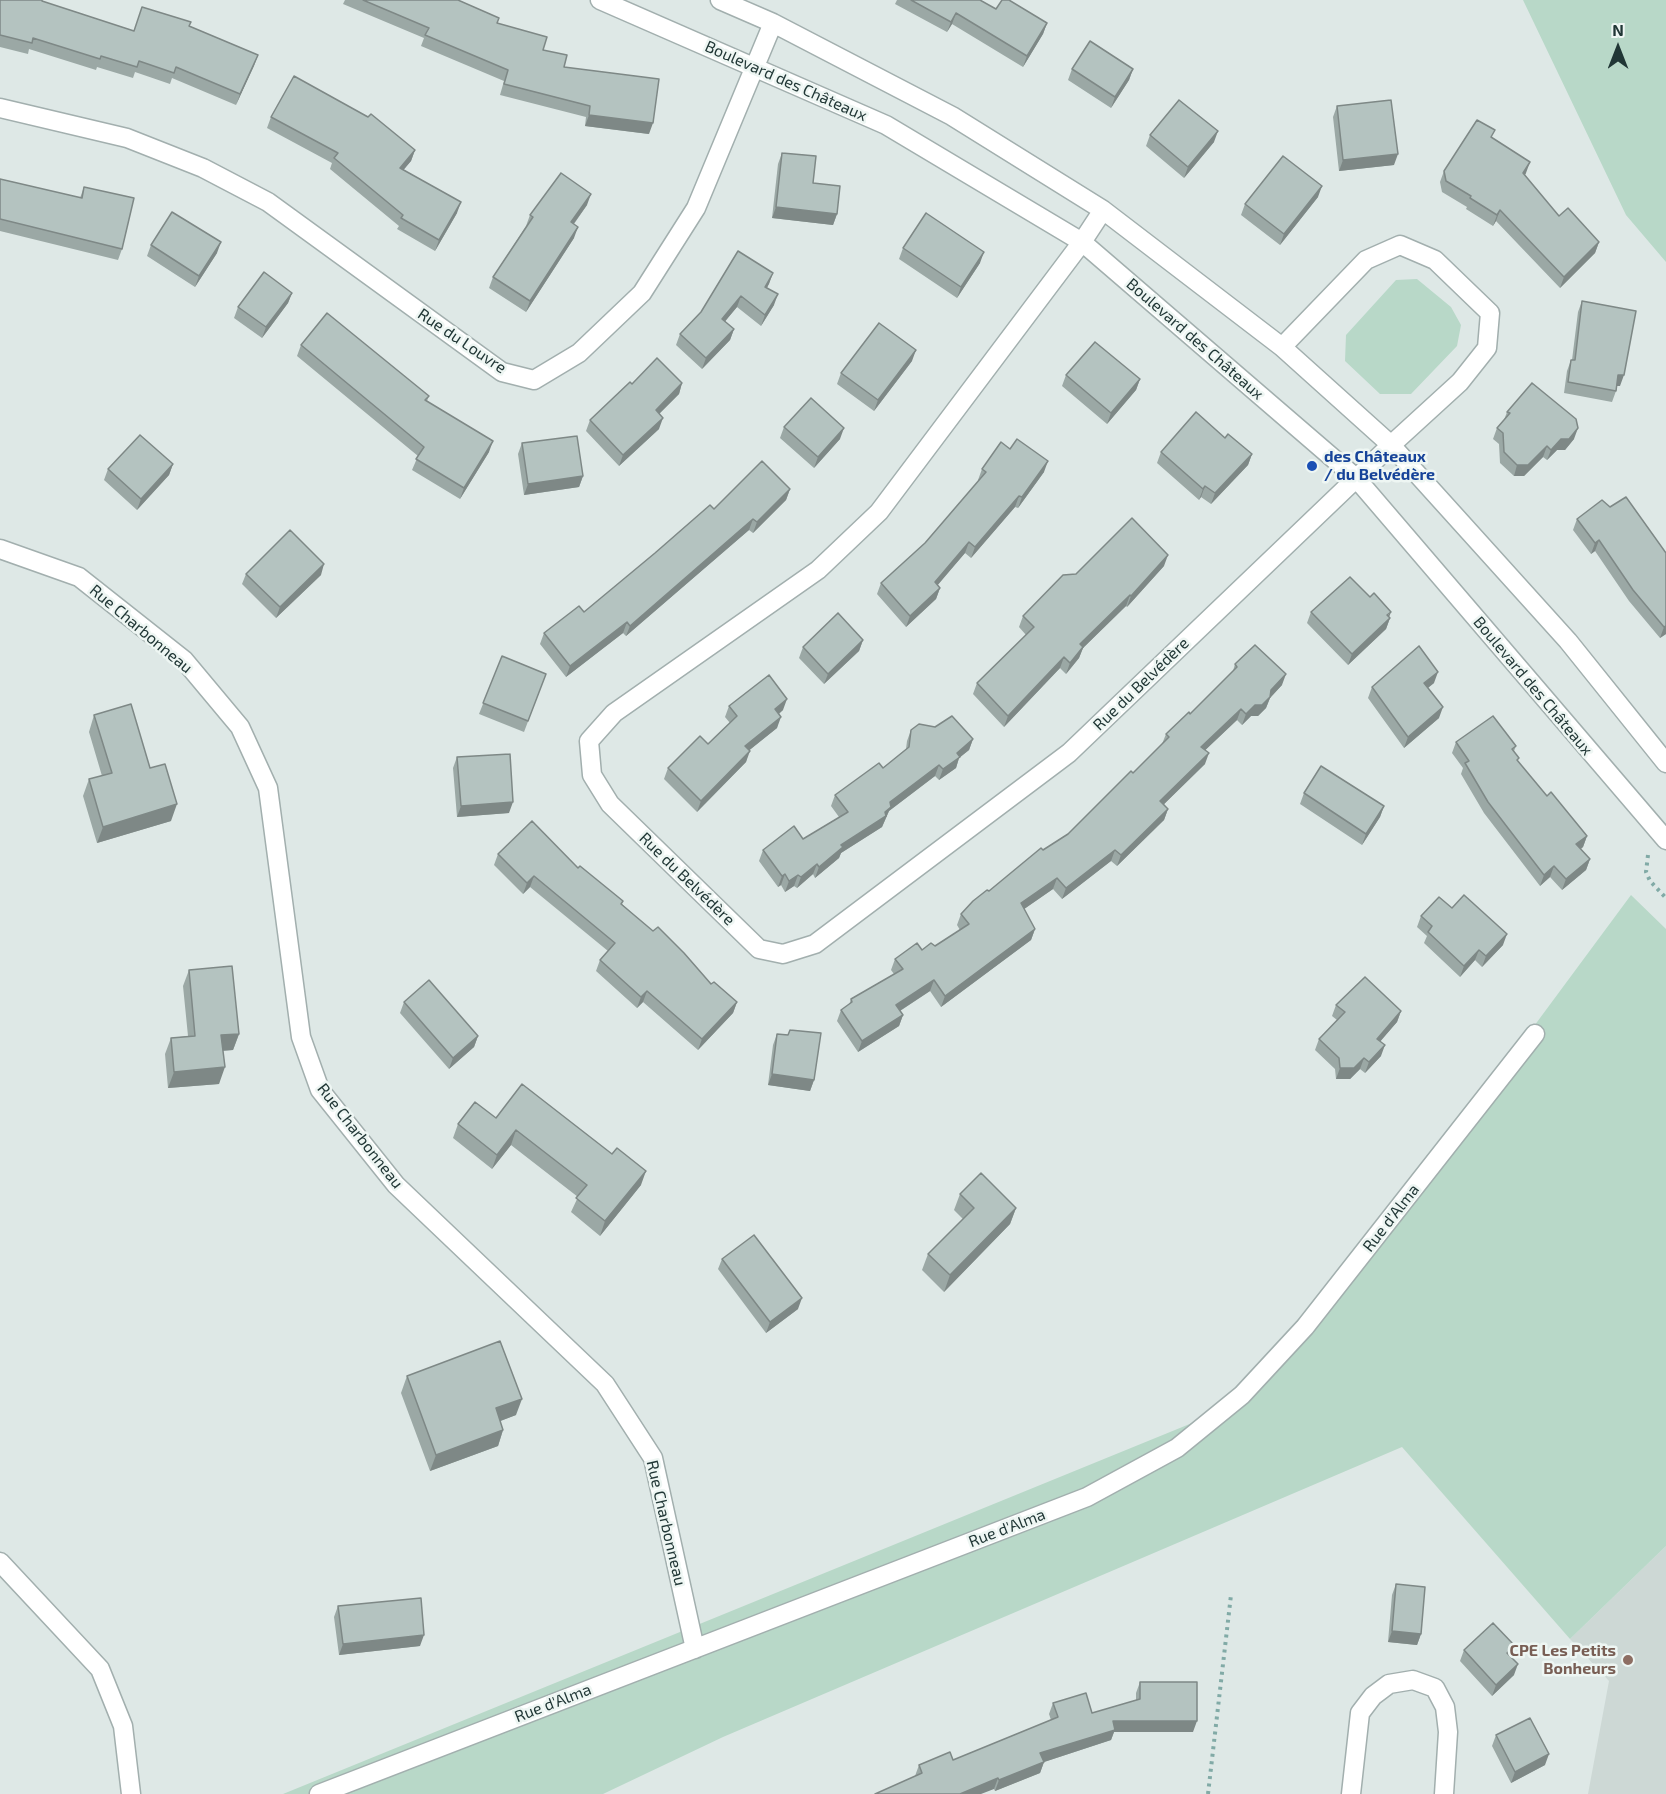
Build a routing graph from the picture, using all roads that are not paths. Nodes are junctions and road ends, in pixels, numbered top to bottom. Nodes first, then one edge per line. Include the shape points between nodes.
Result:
1 (600, 0) edge
2 (720, 0) edge
3 (773, 23) junction
4 (756, 66) junction
5 (0, 108) edge
6 (1103, 210) junction
7 (1082, 242) junction
8 (1282, 347) junction
9 (1391, 445) junction
10 (1356, 478) junction
11 (0, 549) edge
12 (1666, 763) edge
13 (1666, 840) edge
14 (1535, 1034) dead end
15 (0, 1562) edge
16 (695, 1649) junction
17 (131, 1794) edge
18 (319, 1794) edge
19 (1351, 1794) edge
20 (1444, 1794) edge

1 - 4 street, Boulevard des Châteaux
2 - 3 street
3 - 4 street, Rue du Louvre
3 - 6 street via 952,116
4 - 5 street, Rue du Louvre via 696,208 642,293 579,353 534,380 502,372 268,202 203,168 127,138
4 - 7 street, Boulevard des Châteaux via 886,125
6 - 7 street, Rue du Belvédère
6 - 8 street
7 - 10 street, Boulevard des Châteaux
7 - 10 street, Rue du Belvédère via 879,512 818,570 614,713 589,741 592,775 610,804 759,949 783,954 815,944 1069,753
8 - 9 street
8 - 9 street via 1366,260 1400,245 1434,260 1490,313 1488,348 1460,382
9 - 10 street, Rue du Belvédère
9 - 12 street via 1568,640
10 - 13 street, Boulevard des Châteaux
11 - 16 street, Rue Charbonneau via 79,577 184,660 240,727 267,788 300,1037 320,1090 396,1185 605,1383 653,1458
14 - 16 street, Rue d'Alma via 1305,1327 1242,1395 1177,1448 1087,1497
15 - 17 street via 100,1669 123,1726
16 - 18 street, Rue d'Alma
19 - 20 street via 1360,1713 1389,1684 1413,1680 1435,1688 1445,1707 1448,1732

